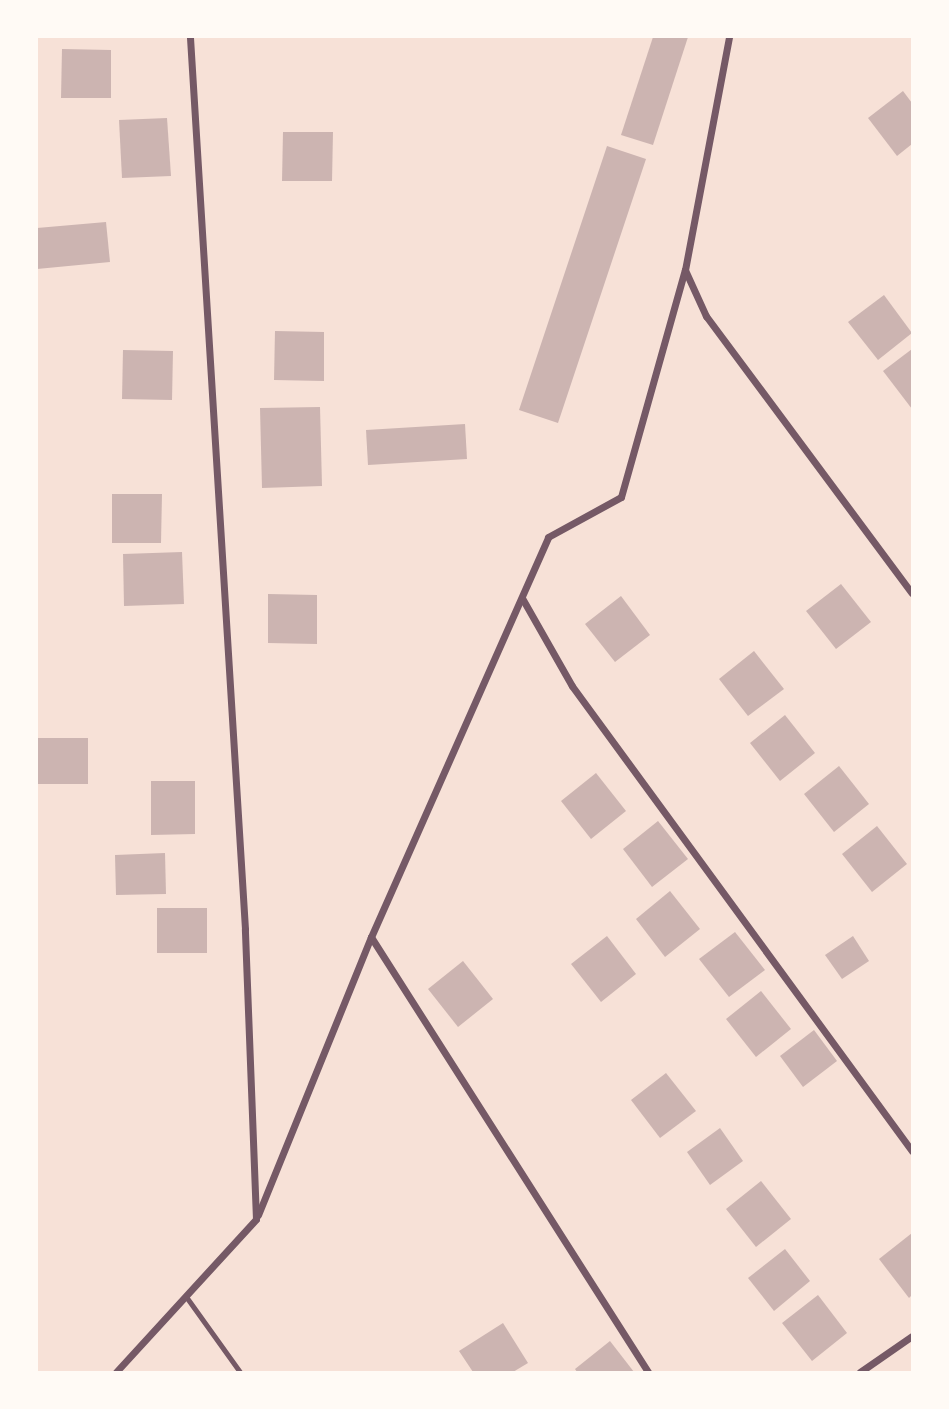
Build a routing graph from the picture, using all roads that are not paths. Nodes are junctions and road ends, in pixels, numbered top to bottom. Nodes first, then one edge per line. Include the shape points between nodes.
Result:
1 (190, 37) edge
2 (729, 37) edge
3 (685, 270) junction
4 (912, 593) edge
5 (522, 598) junction
6 (371, 937) junction
7 (912, 1151) edge
8 (256, 1219) junction
9 (187, 1298) junction
10 (912, 1336) edge
11 (116, 1372) edge
12 (240, 1372) edge
13 (648, 1372) edge
14 (860, 1372) edge

1 - 8 street via 245,929
2 - 3 street
3 - 4 street via 706,316
3 - 5 street via 621,497 548,537
5 - 6 street
5 - 7 street via 572,686
6 - 8 street
6 - 13 street
8 - 9 street
9 - 11 street
9 - 12 lane
10 - 14 street

